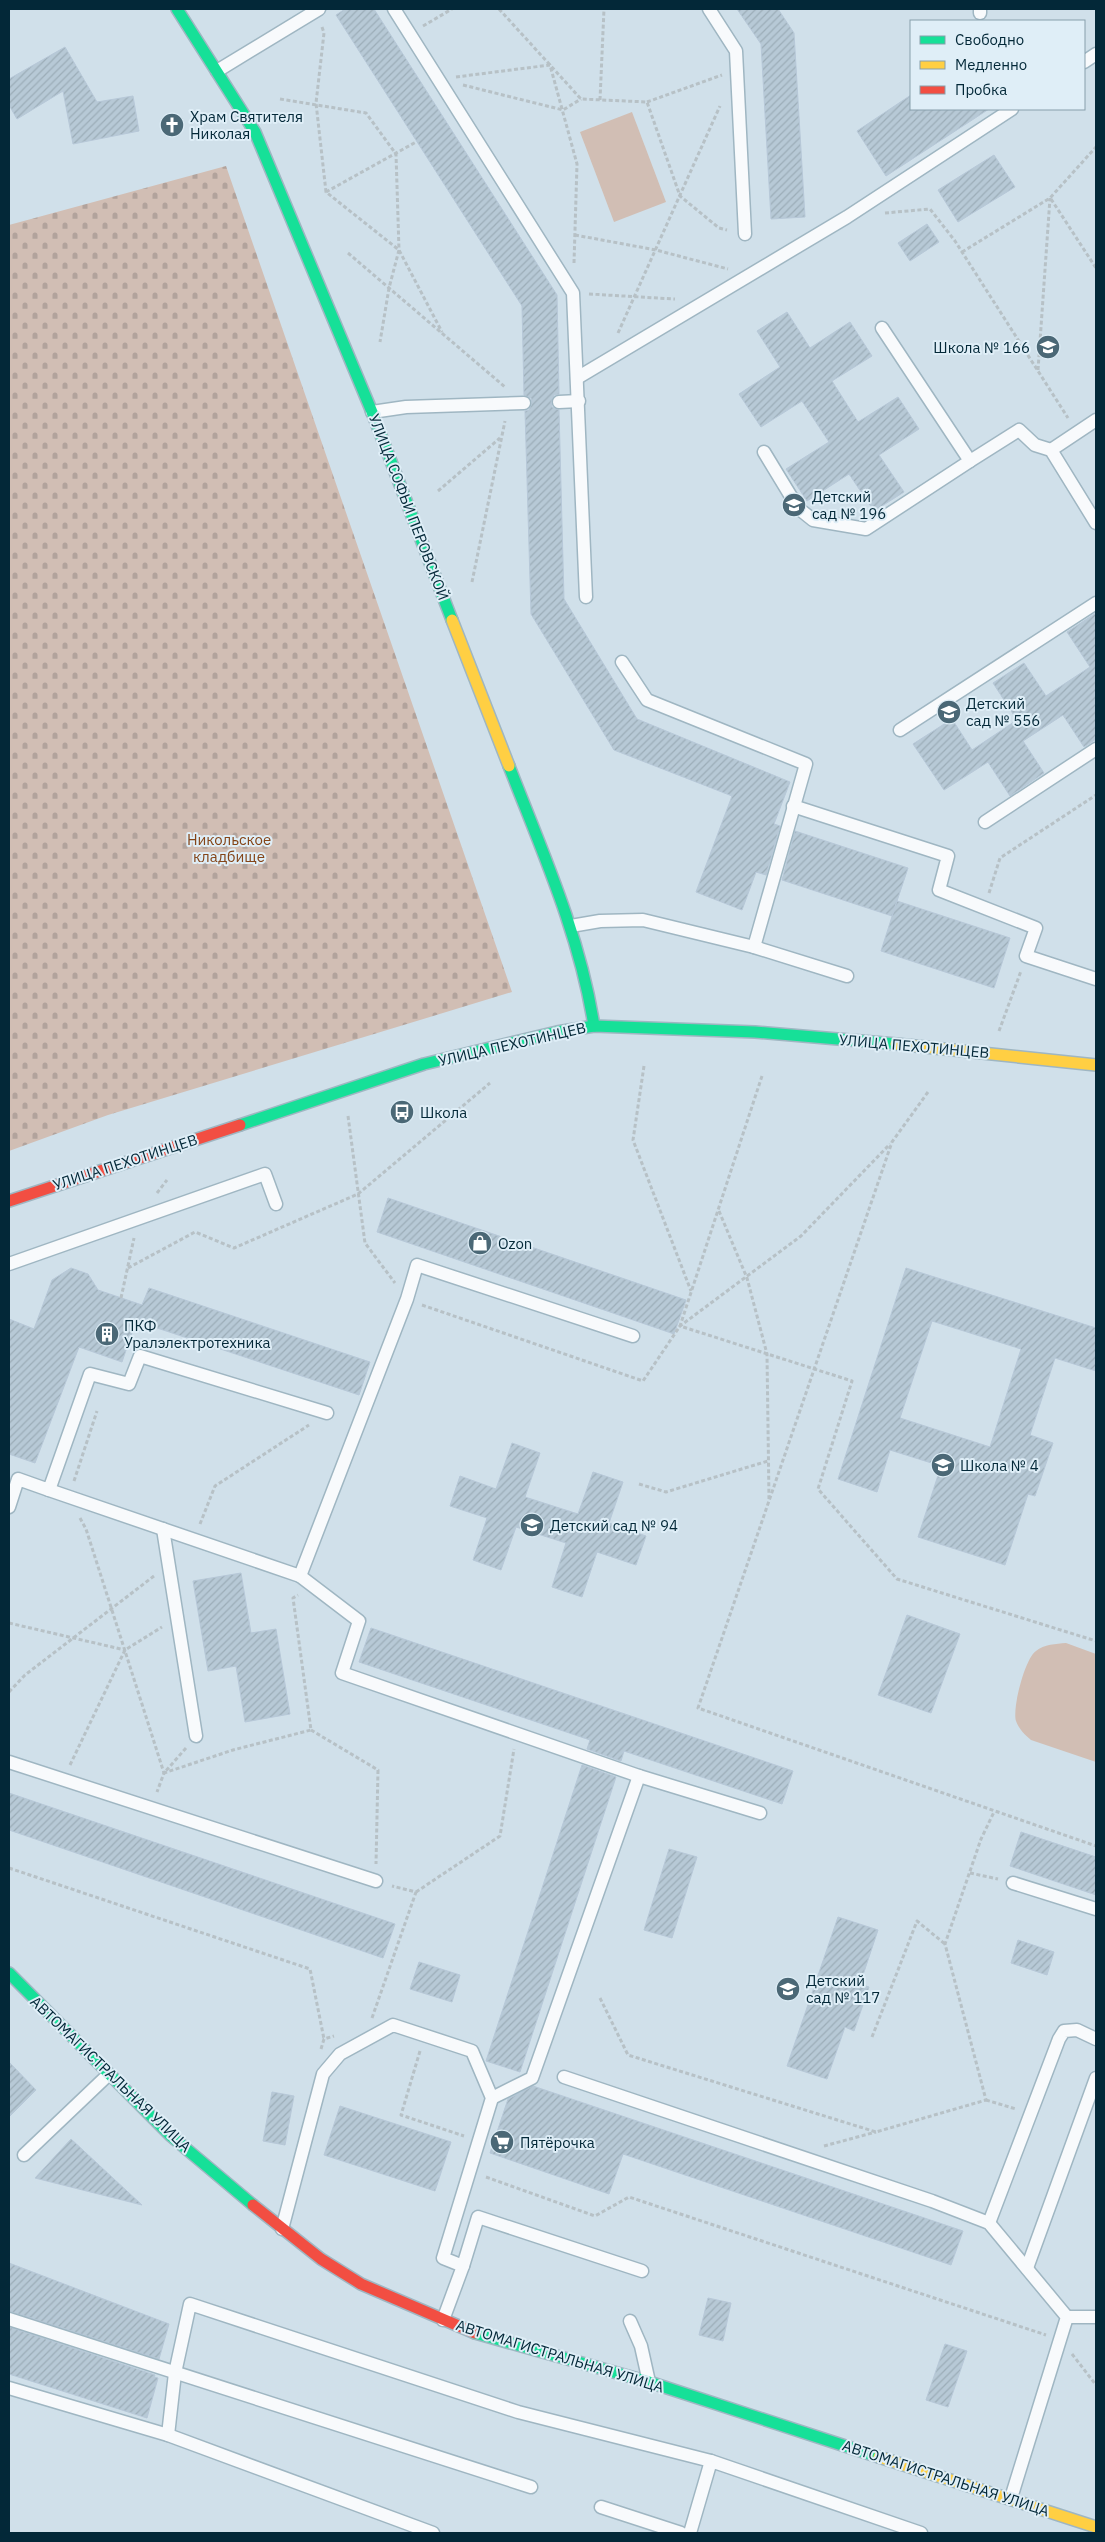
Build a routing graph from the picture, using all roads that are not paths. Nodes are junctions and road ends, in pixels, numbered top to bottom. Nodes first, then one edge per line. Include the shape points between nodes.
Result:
1 (177, 9) edge
2 (394, 9) edge
3 (709, 9) edge
4 (317, 10) edge
5 (1096, 54) edge
6 (1085, 61) edge
7 (217, 72) junction
8 (1010, 110) edge
9 (745, 234) road end
10 (882, 328) dead end
11 (577, 378) junction
12 (579, 401) junction
13 (559, 402) dead end
14 (524, 403) dead end
15 (372, 412) junction
16 (1096, 420) edge
17 (1051, 450) junction
18 (764, 452) dead end
19 (970, 461) junction
20 (1096, 523) edge
21 (586, 597) dead end
22 (1096, 603) edge
23 (622, 662) dead end
24 (900, 730) dead end
25 (1096, 749) edge
26 (793, 806) junction
27 (985, 822) dead end
28 (570, 926) junction
29 (754, 947) junction
30 (846, 976) dead end
31 (1096, 978) edge
32 (594, 1026) junction
33 (1096, 1065) edge
34 (9, 1201) edge
35 (276, 1204) dead end
36 (9, 1264) edge
37 (633, 1336) dead end
38 (327, 1413) road end
39 (49, 1490) junction
40 (9, 1507) edge
41 (163, 1529) junction
42 (300, 1576) junction
43 (196, 1736) dead end
44 (9, 1762) edge
45 (639, 1776) junction
46 (760, 1813) dead end
47 (376, 1881) road end
48 (1013, 1883) road end
49 (1096, 1909) edge
50 (9, 1973) edge
51 (1096, 2039) edge
52 (108, 2076) junction
53 (564, 2077) dead end
54 (1096, 2078) edge
55 (492, 2098) junction
56 (24, 2155) dead end
57 (989, 2222) junction
58 (282, 2229) junction
59 (463, 2266) junction
60 (1026, 2268) junction
61 (642, 2271) dead end
62 (1067, 2317) junction
63 (1096, 2317) edge
64 (9, 2319) edge
65 (443, 2320) junction
66 (630, 2321) dead end
67 (175, 2373) junction
68 (649, 2382) junction
69 (9, 2388) edge
70 (168, 2435) junction
71 (711, 2461) junction
72 (531, 2487) dead end
73 (1011, 2498) junction
74 (601, 2507) dead end
75 (1096, 2527) edge
76 (433, 2533) edge
77 (681, 2533) edge
78 (690, 2533) edge
79 (921, 2533) edge

1 - 7 main road, УЛИЦА СОФЬИ ПЕРОВСКОЙ
2 - 11 lane via 573,293
3 - 9 lane via 736,51
4 - 7 lane
5 - 6 lane
7 - 15 main road, УЛИЦА СОФЬИ ПЕРОВСКОЙ via 255,132
8 - 11 lane via 847,217
10 - 19 lane
11 - 12 lane
12 - 13 lane
12 - 21 lane
14 - 15 lane via 406,407
15 - 28 main road, УЛИЦА СОФЬИ ПЕРОВСКОЙ
16 - 17 lane
17 - 19 lane via 1035,445 1019,430
17 - 20 lane
18 - 19 lane via 798,508 812,520 866,529
22 - 24 lane
23 - 26 lane via 646,700 806,764
25 - 27 lane
26 - 29 lane
26 - 31 lane via 948,856 939,890 1036,928 1026,956
28 - 29 lane via 643,920
28 - 32 main road, УЛИЦА СОФЬИ ПЕРОВСКОЙ via 589,994
29 - 30 lane
32 - 33 main road, УЛИЦА ПЕХОТИНЦЕВ via 765,1033 950,1048
32 - 34 main road, УЛИЦА ПЕХОТИНЦЕВ via 424,1064
35 - 36 lane via 265,1174
37 - 42 lane via 417,1265 407,1299
38 - 39 lane via 140,1356 129,1384 90,1374
39 - 40 lane via 18,1480
39 - 41 lane
41 - 42 lane
41 - 43 lane
42 - 45 lane via 359,1621 342,1673
44 - 47 lane
45 - 46 lane
45 - 55 lane via 532,2078
48 - 49 lane
50 - 52 main road, АВТОМАГИСТРАЛЬНАЯ УЛИЦА
51 - 57 lane via 1077,2030 1064,2031 1059,2039
52 - 56 lane
52 - 58 main road, АВТОМАГИСТРАЛЬНАЯ УЛИЦА via 171,2136
53 - 57 lane
54 - 60 lane
55 - 58 lane via 472,2051 393,2025 340,2054 323,2074
55 - 59 lane via 442,2258
57 - 60 lane
58 - 65 main road, АВТОМАГИСТРАЛЬНАЯ УЛИЦА via 321,2260 361,2284
59 - 61 lane via 478,2217
59 - 65 lane
60 - 62 lane
62 - 63 lane
62 - 73 lane
64 - 67 lane
65 - 68 main road, АВТОМАГИСТРАЛЬНАЯ УЛИЦА via 475,2333
66 - 68 lane via 641,2346
67 - 70 lane
67 - 71 lane via 190,2304 518,2412
67 - 72 lane
68 - 73 main road, АВТОМАГИСТРАЛЬНАЯ УЛИЦА
69 - 70 lane
70 - 76 lane
71 - 78 lane
71 - 79 lane
73 - 75 main road, АВТОМАГИСТРАЛЬНАЯ УЛИЦА
74 - 77 lane

